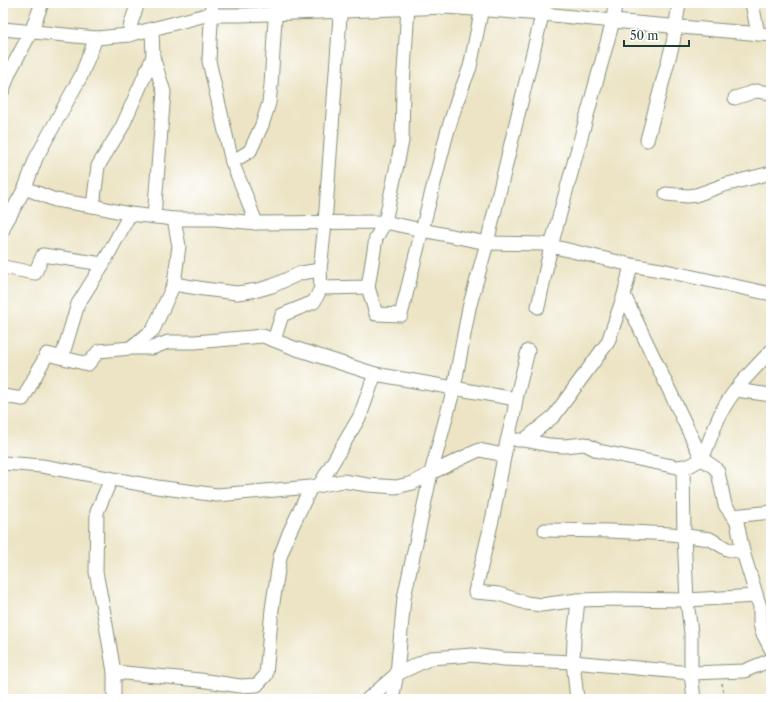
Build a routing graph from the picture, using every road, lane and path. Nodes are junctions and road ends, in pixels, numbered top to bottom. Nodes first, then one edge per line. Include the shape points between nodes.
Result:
1 (42, 3) edge
2 (138, 3) edge
3 (615, 3) edge
4 (678, 3) edge
5 (752, 3) edge
6 (483, 6) edge
7 (340, 7) edge
8 (276, 8) edge
9 (408, 8) junction
10 (544, 8) edge
11 (212, 9) edge
12 (613, 21) junction
13 (675, 27) junction
14 (3, 29) edge
15 (152, 29) junction
16 (31, 32) junction
17 (765, 34) edge
18 (129, 35) junction
19 (96, 38) junction
20 (153, 57) junction
21 (3, 90) edge
22 (771, 93) edge
23 (735, 98) dead end
24 (648, 140) dead end
25 (232, 162) junction
26 (771, 173) edge
27 (25, 188) junction
28 (666, 194) dead end
29 (93, 206) junction
30 (130, 214) junction
31 (154, 217) junction
32 (174, 219) junction
33 (256, 222) junction
34 (385, 222) junction
35 (325, 223) junction
36 (3, 227) edge
37 (422, 230) junction
38 (488, 243) junction
39 (551, 246) junction
40 (104, 264) junction
41 (631, 265) junction
42 (3, 267) edge
43 (320, 270) junction
44 (174, 284) junction
45 (368, 287) junction
46 (321, 288) junction
47 (771, 294) edge
48 (624, 295) junction
49 (538, 306) dead end
50 (274, 340) junction
51 (130, 348) junction
52 (528, 351) dead end
53 (771, 351) edge
54 (62, 357) junction
55 (374, 374) junction
56 (454, 388) junction
57 (736, 390) junction
58 (771, 394) edge
59 (3, 396) edge
60 (516, 399) junction
61 (524, 440) junction
62 (507, 441) junction
63 (504, 455) junction
64 (702, 459) junction
65 (3, 463) edge
66 (683, 466) junction
67 (431, 473) junction
68 (112, 479) junction
69 (315, 487) junction
70 (771, 512) edge
71 (733, 516) junction
72 (545, 530) dead end
73 (684, 536) junction
74 (743, 552) junction
75 (756, 596) junction
76 (578, 600) junction
77 (688, 600) junction
78 (771, 649) edge
79 (771, 660) edge
80 (574, 662) junction
81 (114, 672) junction
82 (691, 672) junction
83 (719, 672) junction
84 (397, 674) junction
85 (114, 699) edge
86 (368, 699) edge
87 (392, 699) edge
88 (577, 699) edge
89 (694, 699) edge
90 (726, 699) edge

1 - 16 street
2 - 18 street
3 - 12 street
4 - 13 street
5 - 17 street
6 - 9 street
6 - 10 street
6 - 37 street via 470,67 447,133
7 - 8 street
7 - 9 street
7 - 35 street
8 - 11 street via 241,15
8 - 25 street via 269,103 250,152
9 - 34 street via 402,141
10 - 12 street
10 - 38 street
11 - 15 street via 206,15
11 - 25 street via 209,61
12 - 13 street
12 - 39 street
13 - 17 street
13 - 24 street
14 - 16 street
15 - 18 street
15 - 20 street
16 - 19 street
16 - 21 street
18 - 19 street
19 - 27 street via 81,76 36,158
20 - 29 street via 122,127 98,166
20 - 31 street via 164,92
22 - 23 street via 756,91
25 - 33 street
26 - 28 street via 696,195
27 - 29 street via 55,200
27 - 36 street
29 - 30 street
30 - 31 street
30 - 40 street
31 - 32 street
32 - 33 street
32 - 44 street via 179,246
33 - 35 street
34 - 35 street
34 - 37 street
34 - 45 street via 376,238
35 - 43 street
37 - 38 street
37 - 45 street via 402,315 376,314
38 - 39 street
38 - 56 street via 469,308
39 - 41 street
39 - 49 street
40 - 42 street via 43,255 34,273
40 - 54 street via 78,304
41 - 47 street
41 - 48 street
43 - 44 street via 302,273 272,286 238,294
43 - 46 street
44 - 51 street via 153,330
45 - 46 street
46 - 50 street via 314,302 282,315
48 - 61 street via 608,342 554,416
48 - 64 street
50 - 51 street via 263,336 168,342 152,348
50 - 55 street
51 - 54 street via 99,351 88,364
52 - 60 street
53 - 57 street
54 - 59 street via 47,354 24,399
55 - 56 street
55 - 69 street via 360,416
56 - 60 street
56 - 67 street
57 - 58 street
57 - 64 street via 722,411
60 - 62 street
61 - 62 street
61 - 66 street via 549,446 584,444 615,455
62 - 63 street
63 - 67 street via 479,450
63 - 76 street via 475,592 499,594 526,604 541,605
64 - 66 street via 689,466
64 - 71 street via 718,472 725,505
65 - 68 street via 42,466
66 - 73 street
67 - 69 street via 413,483 396,487 343,480
67 - 84 street via 404,598
68 - 69 street via 217,495
68 - 81 street via 97,512 96,572
69 - 81 street via 288,533 280,557 266,675 257,685 240,686
70 - 71 street
71 - 74 street via 737,522
72 - 73 street via 610,530
73 - 74 street via 710,539 726,549
73 - 77 street
74 - 75 street
75 - 77 street
75 - 78 street via 760,607 762,632
76 - 77 street
76 - 80 street
77 - 82 street
79 - 83 street via 744,671
80 - 82 street
80 - 84 street via 472,655 431,658
80 - 88 street
81 - 85 street
82 - 83 street
82 - 89 street
83 - 90 path
84 - 86 street
84 - 87 street

